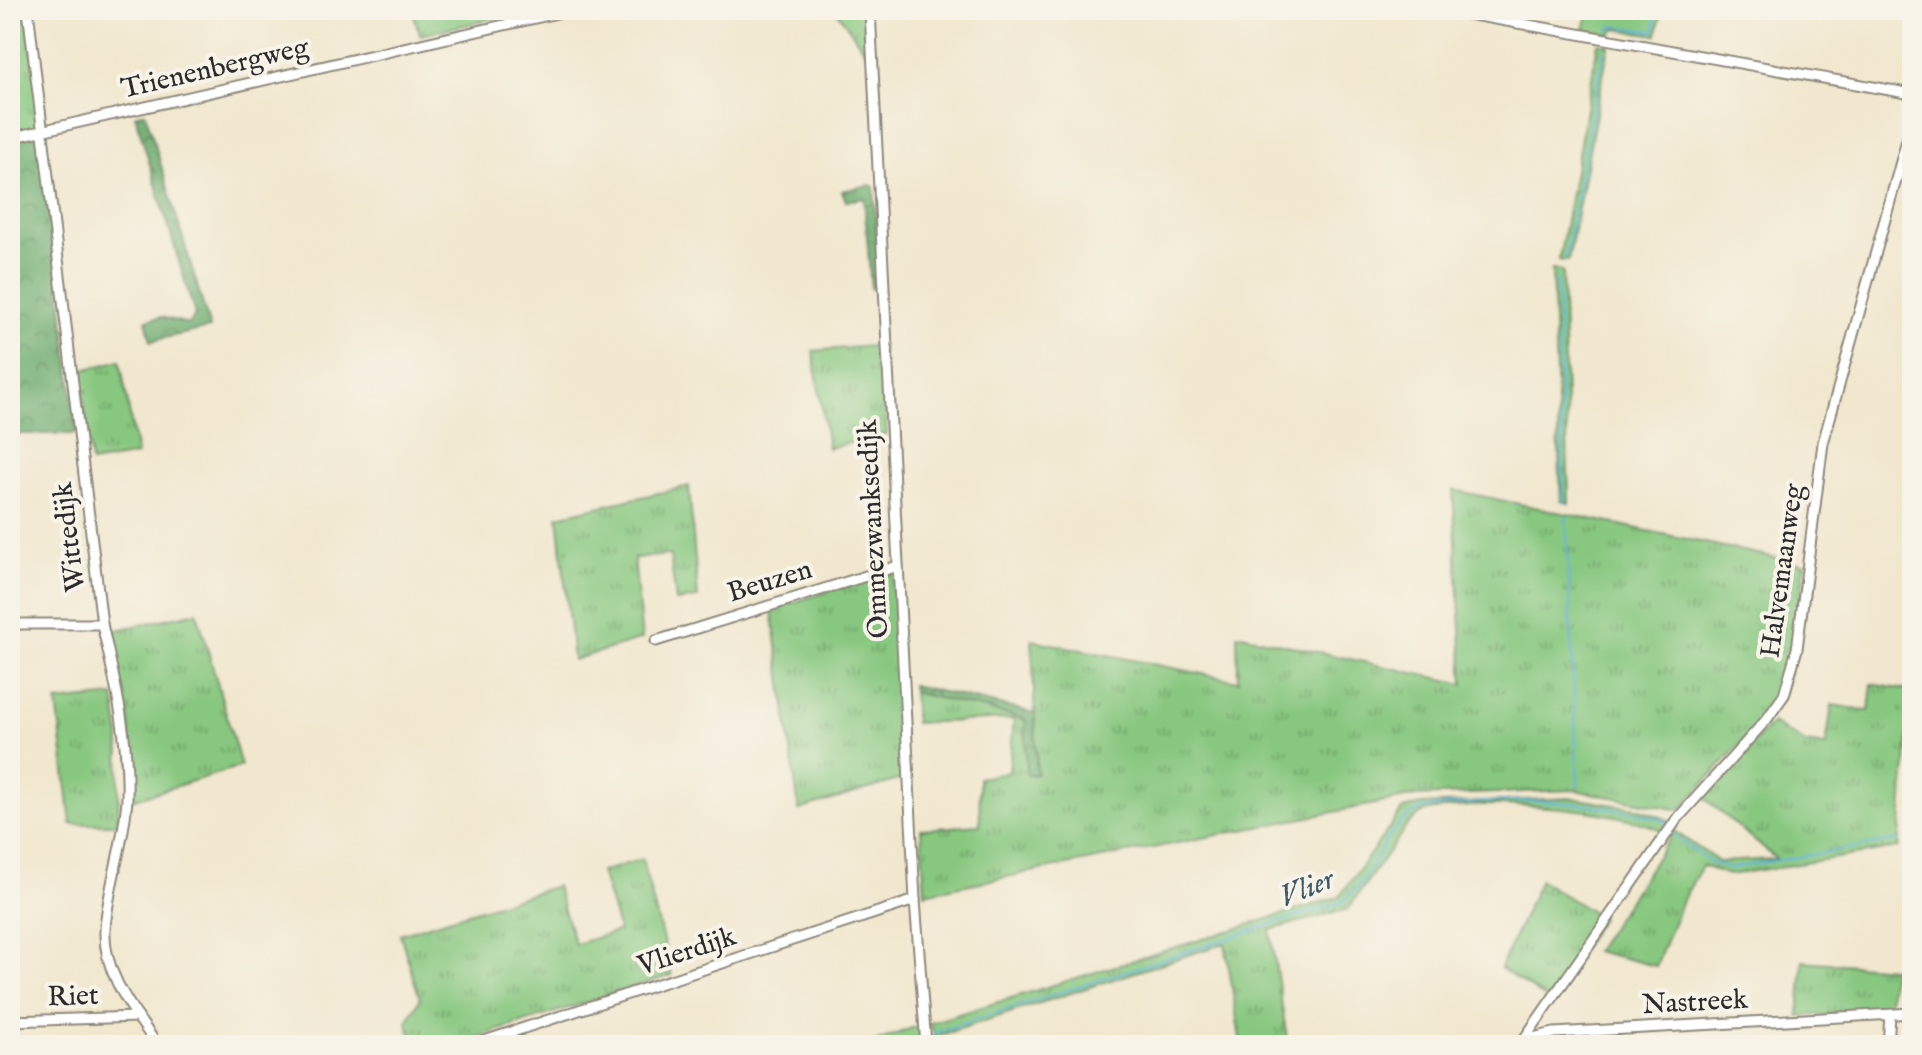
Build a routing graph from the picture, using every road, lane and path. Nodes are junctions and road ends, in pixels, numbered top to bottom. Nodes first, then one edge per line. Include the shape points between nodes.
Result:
1 (28, 10) edge
2 (570, 10) edge
3 (870, 10) edge
4 (1445, 10) edge
5 (1912, 94) edge
6 (1912, 122) edge
7 (42, 131) junction
8 (10, 138) edge
9 (898, 566) junction
10 (10, 624) edge
11 (102, 624) junction
12 (656, 641) dead end
13 (915, 900) junction
14 (1912, 1013) edge
15 (1890, 1015) junction
16 (138, 1017) junction
17 (10, 1021) edge
18 (1522, 1042) edge
19 (157, 1045) edge
20 (472, 1045) edge
21 (926, 1045) edge
22 (1504, 1045) edge
23 (1888, 1045) edge

1 - 7 street, Wittedijk
2 - 7 street, Trienenbergweg
3 - 9 street, Ommezwanksedijk
4 - 5 street
6 - 18 street, Halvemaanweg via 1823,443 1797,649 1784,695 1677,819
7 - 8 street, Trienenbergweg
7 - 11 street, Wittedijk
9 - 12 street, Beuzen
9 - 13 street, Ommezwanksedijk
10 - 11 street
11 - 16 street, Wittedijk via 122,711 127,796 105,929 115,977
13 - 20 street, Vlierdijk
13 - 21 street, Ommezwanksedijk
14 - 15 street, Nastreek
15 - 18 street, Nastreek via 1554,1033
15 - 23 street
16 - 17 street, Riet
16 - 19 street, Wittedijk
18 - 22 street, Nastreek

